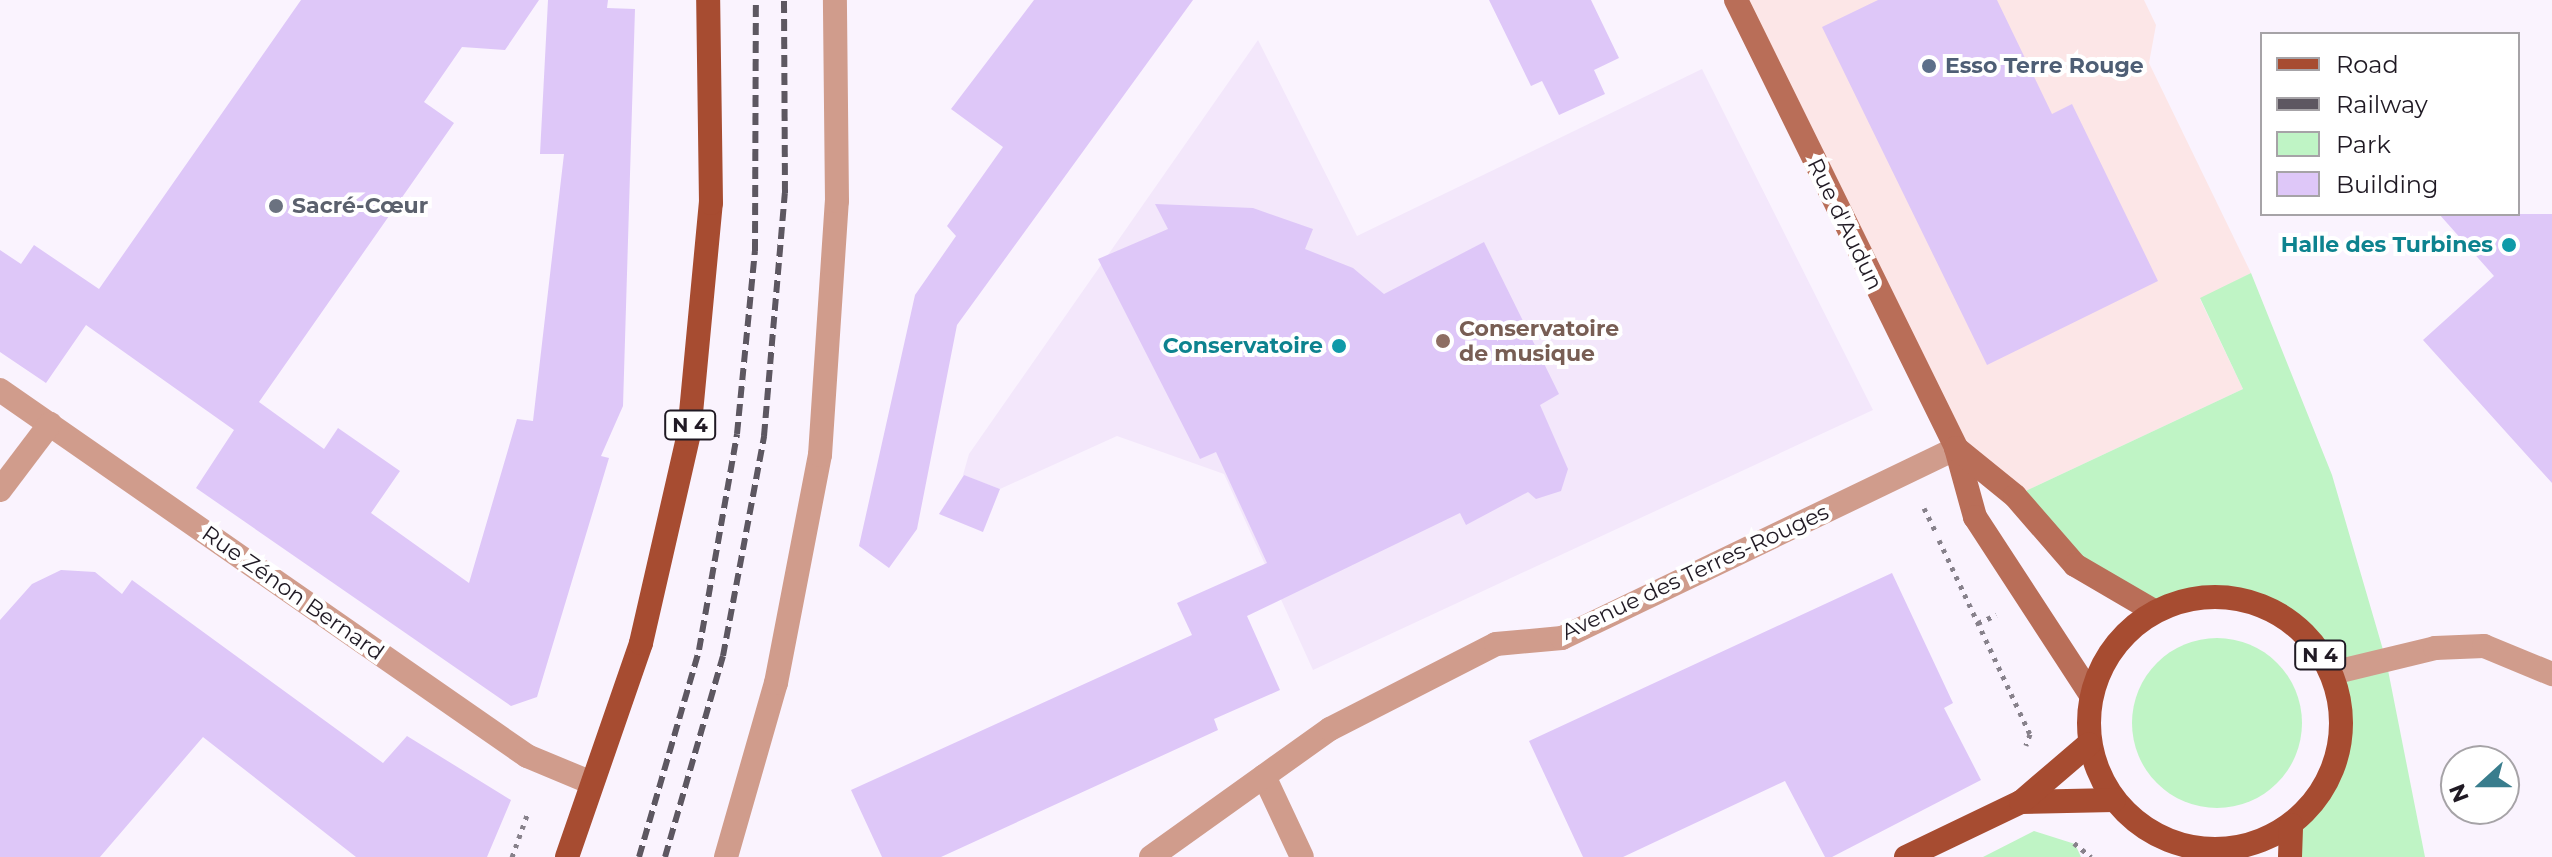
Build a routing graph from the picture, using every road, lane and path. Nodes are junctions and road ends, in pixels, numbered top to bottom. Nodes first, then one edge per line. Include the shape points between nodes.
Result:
1 (708, 0) edge
2 (835, 0) edge
3 (1736, 0) edge
4 (0, 390) edge
5 (50, 424) junction
6 (1956, 448) junction
7 (1907, 471) junction
8 (0, 490) edge
9 (2154, 611) junction
10 (2332, 673) junction
11 (2552, 674) edge
12 (2091, 695) junction
13 (2089, 744) junction
14 (1264, 776) junction
15 (592, 783) junction
16 (2114, 800) junction
17 (2021, 802) junction
18 (527, 815) dead end
19 (2291, 825) junction
20 (2064, 840) dead end
21 (2182, 851) edge
22 (512, 857) edge
23 (567, 857) edge
24 (726, 857) edge
25 (1151, 857) edge
26 (1302, 857) edge
27 (1906, 857) edge
28 (2091, 857) edge
29 (2290, 857) edge

1 - 15 main road, N 4 via 711,203 689,434 641,643
2 - 24 street via 837,201 820,455 776,683
3 - 6 street, Rue d'Audun
4 - 5 street, Rue Zénon Bernard
5 - 8 street
5 - 15 street, Rue Zénon Bernard via 527,756
6 - 7 street, Avenue des Terres-Rouges
6 - 9 street, Rue d'Audun via 2015,496 2075,565
6 - 12 street, Rue d'Audun via 1975,517
7 - 14 street, Avenue des Terres-Rouges via 1562,638 1496,644 1330,729
7 - 17 path via 2030,734 2019,765 2007,771
9 - 10 main road, N 4 via 2194,597 2236,597 2276,611 2302,632
9 - 12 main road, N 4 via 2125,632
10 - 11 street via 2435,648 2484,646
10 - 19 main road, N 4 via 2342,714 2338,756 2320,794
12 - 13 main road, N 4
13 - 16 main road, N 4
13 - 17 main road
14 - 25 street, Avenue des Terres-Rouges
14 - 26 street
15 - 23 main road, N 4
16 - 17 main road
16 - 21 main road, N 4 via 2135,822
17 - 27 main road
18 - 22 path
19 - 21 main road, N 4 via 2257,843
19 - 29 main road
20 - 28 path

